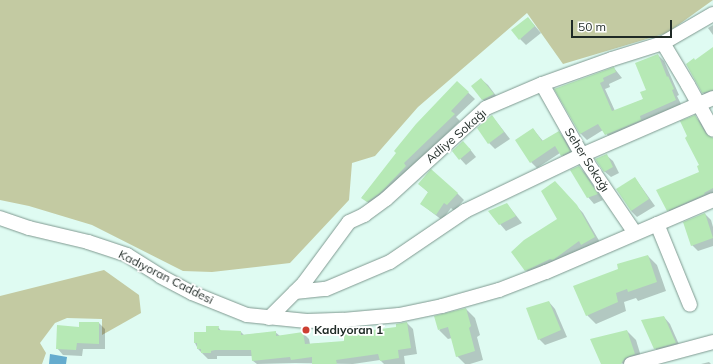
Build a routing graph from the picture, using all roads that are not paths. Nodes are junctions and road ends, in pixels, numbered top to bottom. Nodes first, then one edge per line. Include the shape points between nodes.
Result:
1 (713, 14) edge
2 (663, 44) junction
3 (542, 84) junction
4 (713, 98) edge
5 (698, 104) junction
6 (713, 130) edge
7 (582, 155) junction
8 (713, 200) edge
9 (0, 218) edge
10 (657, 224) junction
11 (635, 233) junction
12 (296, 292) junction
13 (690, 305) dead end
14 (269, 318) junction
15 (713, 342) edge
16 (631, 364) edge

1 - 2 street, Adliye Sokağı
2 - 3 street, Adliye Sokağı
2 - 5 street
3 - 7 street, Seher Sokağı
3 - 12 street, Adliye Sokağı via 486,108 386,199 349,222
4 - 5 street
5 - 6 street
5 - 7 street
7 - 11 street, Seher Sokağı
7 - 12 street via 465,211 384,265 326,289
8 - 10 street, Kadıyoran Caddesi
9 - 14 street, Kadıyoran Caddesi via 128,254 160,276 192,293 247,315
10 - 11 street, Kadıyoran Caddesi
10 - 13 street
11 - 14 street, Kadıyoran Caddesi via 499,290 442,306 399,315 314,321
12 - 14 street, Adliye Sokağı
15 - 16 street

